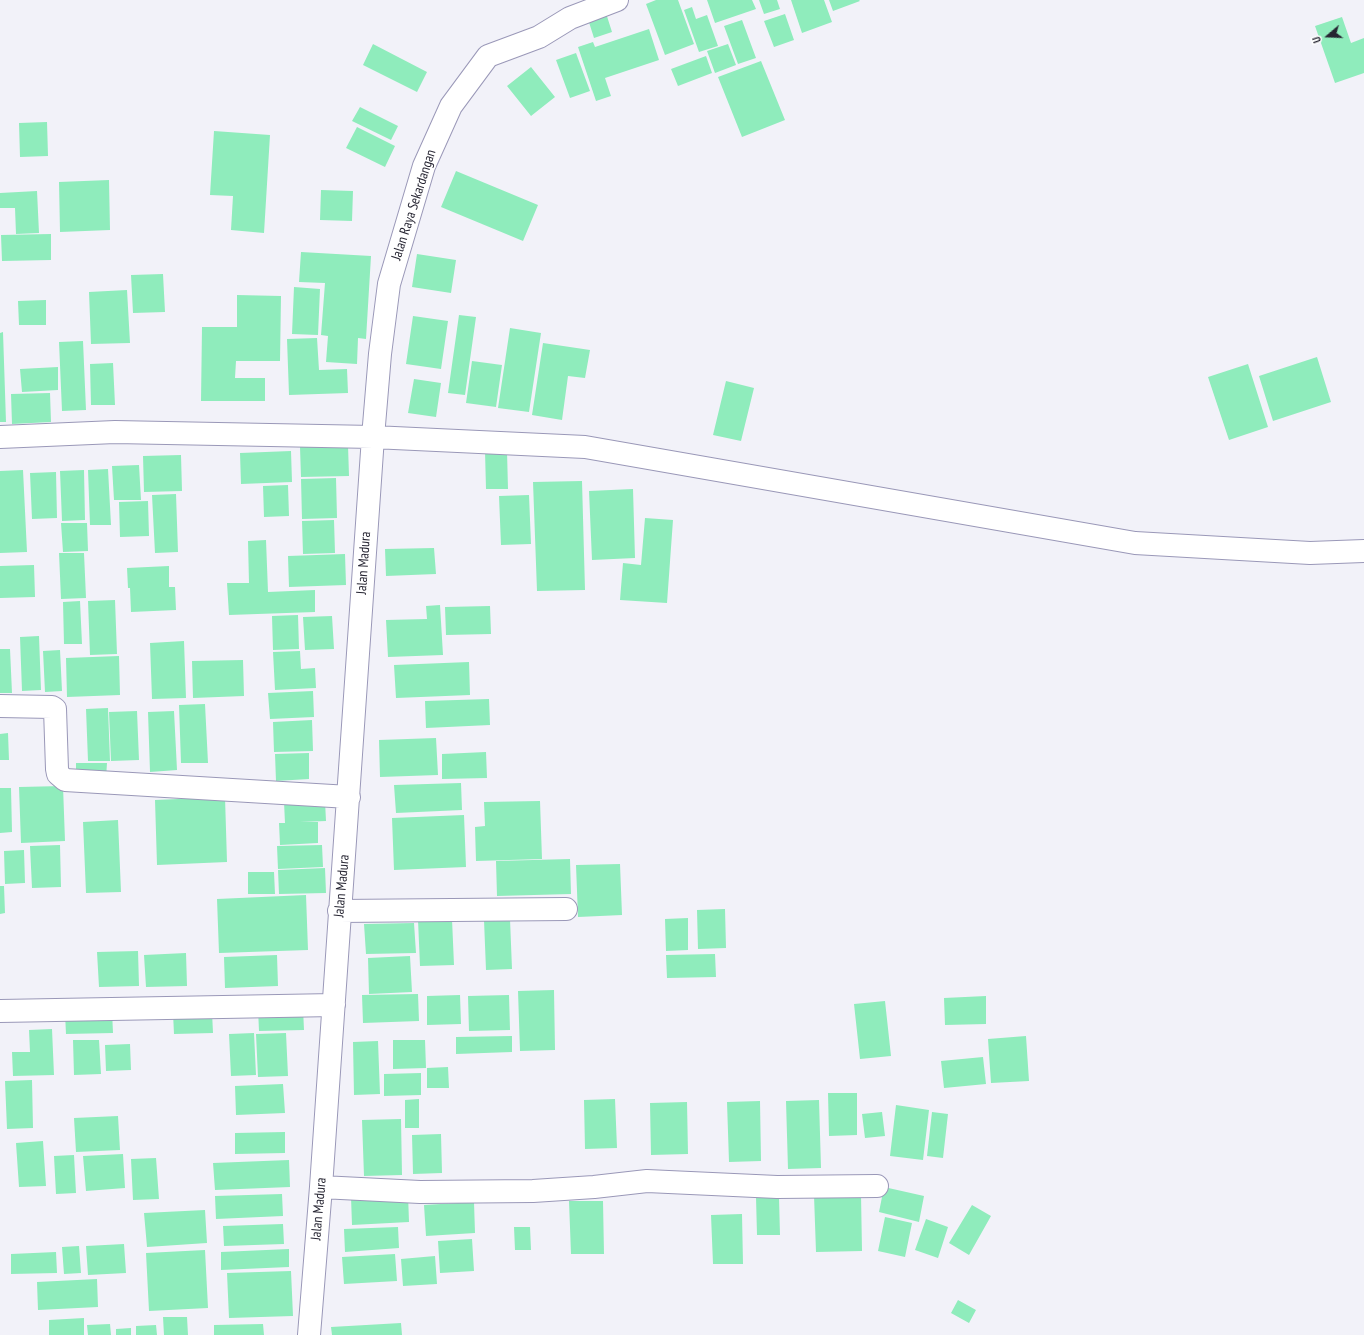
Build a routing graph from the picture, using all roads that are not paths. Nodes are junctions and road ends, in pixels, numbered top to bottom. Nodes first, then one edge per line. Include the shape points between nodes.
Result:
1 (617, 0) edge
2 (0, 437) edge
3 (373, 437) junction
4 (1364, 551) edge
5 (0, 706) edge
6 (349, 798) junction
7 (566, 909) dead end
8 (339, 911) junction
9 (334, 1005) junction
10 (0, 1011) edge
11 (877, 1186) dead end
12 (321, 1187) junction
13 (309, 1335) edge

1 - 3 street, Jalan Raya Sekardangan via 570,18 538,37 488,56 451,106 424,166 389,284
2 - 3 street via 115,432
3 - 4 street via 585,447 1135,543 1310,553
3 - 6 street, Jalan Madura
5 - 6 street via 55,709 57,769 58,774 65,780
6 - 8 street, Jalan Madura
7 - 8 street
8 - 9 street, Jalan Madura
9 - 10 street
9 - 12 street, Jalan Madura
11 - 12 street via 777,1187 647,1181 533,1191 420,1192
12 - 13 street, Jalan Madura

